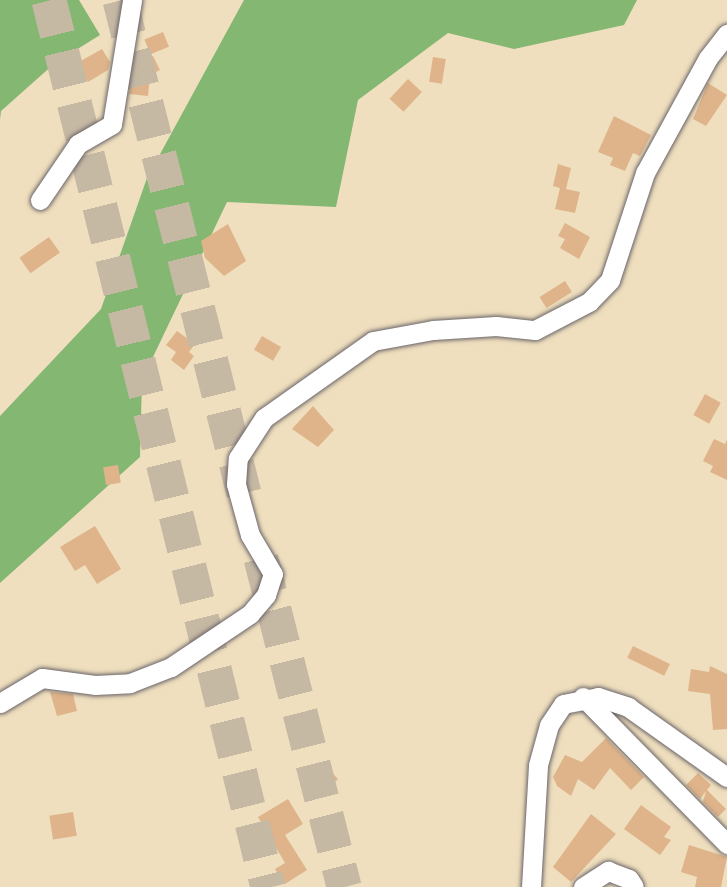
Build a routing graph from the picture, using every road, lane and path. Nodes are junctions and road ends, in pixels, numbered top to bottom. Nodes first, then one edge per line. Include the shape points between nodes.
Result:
1 (132, 0) edge
2 (727, 34) edge
3 (40, 200) dead end
4 (583, 697) junction
5 (0, 703) edge
6 (727, 777) edge
7 (727, 844) edge
8 (531, 887) edge
9 (583, 887) edge
10 (634, 887) edge

1 - 3 street via 112,124 78,145
2 - 5 street via 708,58 645,173 610,280 589,302 535,330 445,329 373,341 256,428 238,458 236,485 250,535 273,573 266,595 250,614 171,667 130,683 95,685 42,678
4 - 6 street via 628,707
4 - 7 street
4 - 8 street via 564,704 549,725 538,765
9 - 10 street via 608,871 629,879

